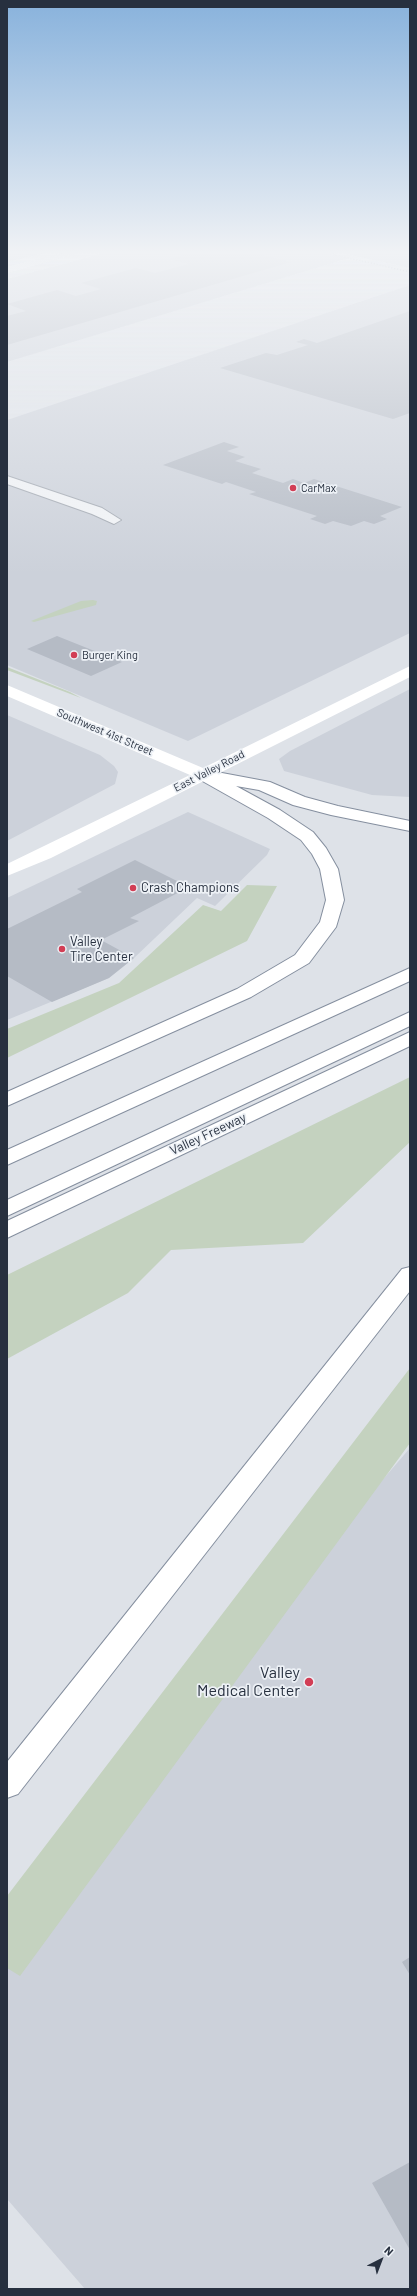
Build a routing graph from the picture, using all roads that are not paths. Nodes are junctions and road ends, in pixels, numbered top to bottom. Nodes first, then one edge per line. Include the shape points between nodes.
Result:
1 (7, 480) edge
2 (114, 520) dead end
3 (410, 671) edge
4 (7, 690) edge
5 (203, 774) junction
6 (410, 826) edge
7 (7, 871) edge
8 (410, 974) edge
9 (410, 1018) edge
10 (410, 1038) edge
11 (7, 1100) edge
12 (7, 1158) edge
13 (7, 1209) edge
14 (7, 1230) edge
15 (410, 1276) edge
16 (7, 1786) edge

1 - 2 street via 98,511
3 - 5 main road, East Valley Road
4 - 5 main road, Southwest 41st Street
5 - 6 main road via 264,786 299,801 337,811
5 - 7 main road, East Valley Road
5 - 11 main road via 307,836 329,869 335,900 328,923 302,959 244,993
8 - 12 main road
9 - 13 main road
10 - 14 main road, Valley Freeway
15 - 16 main road

